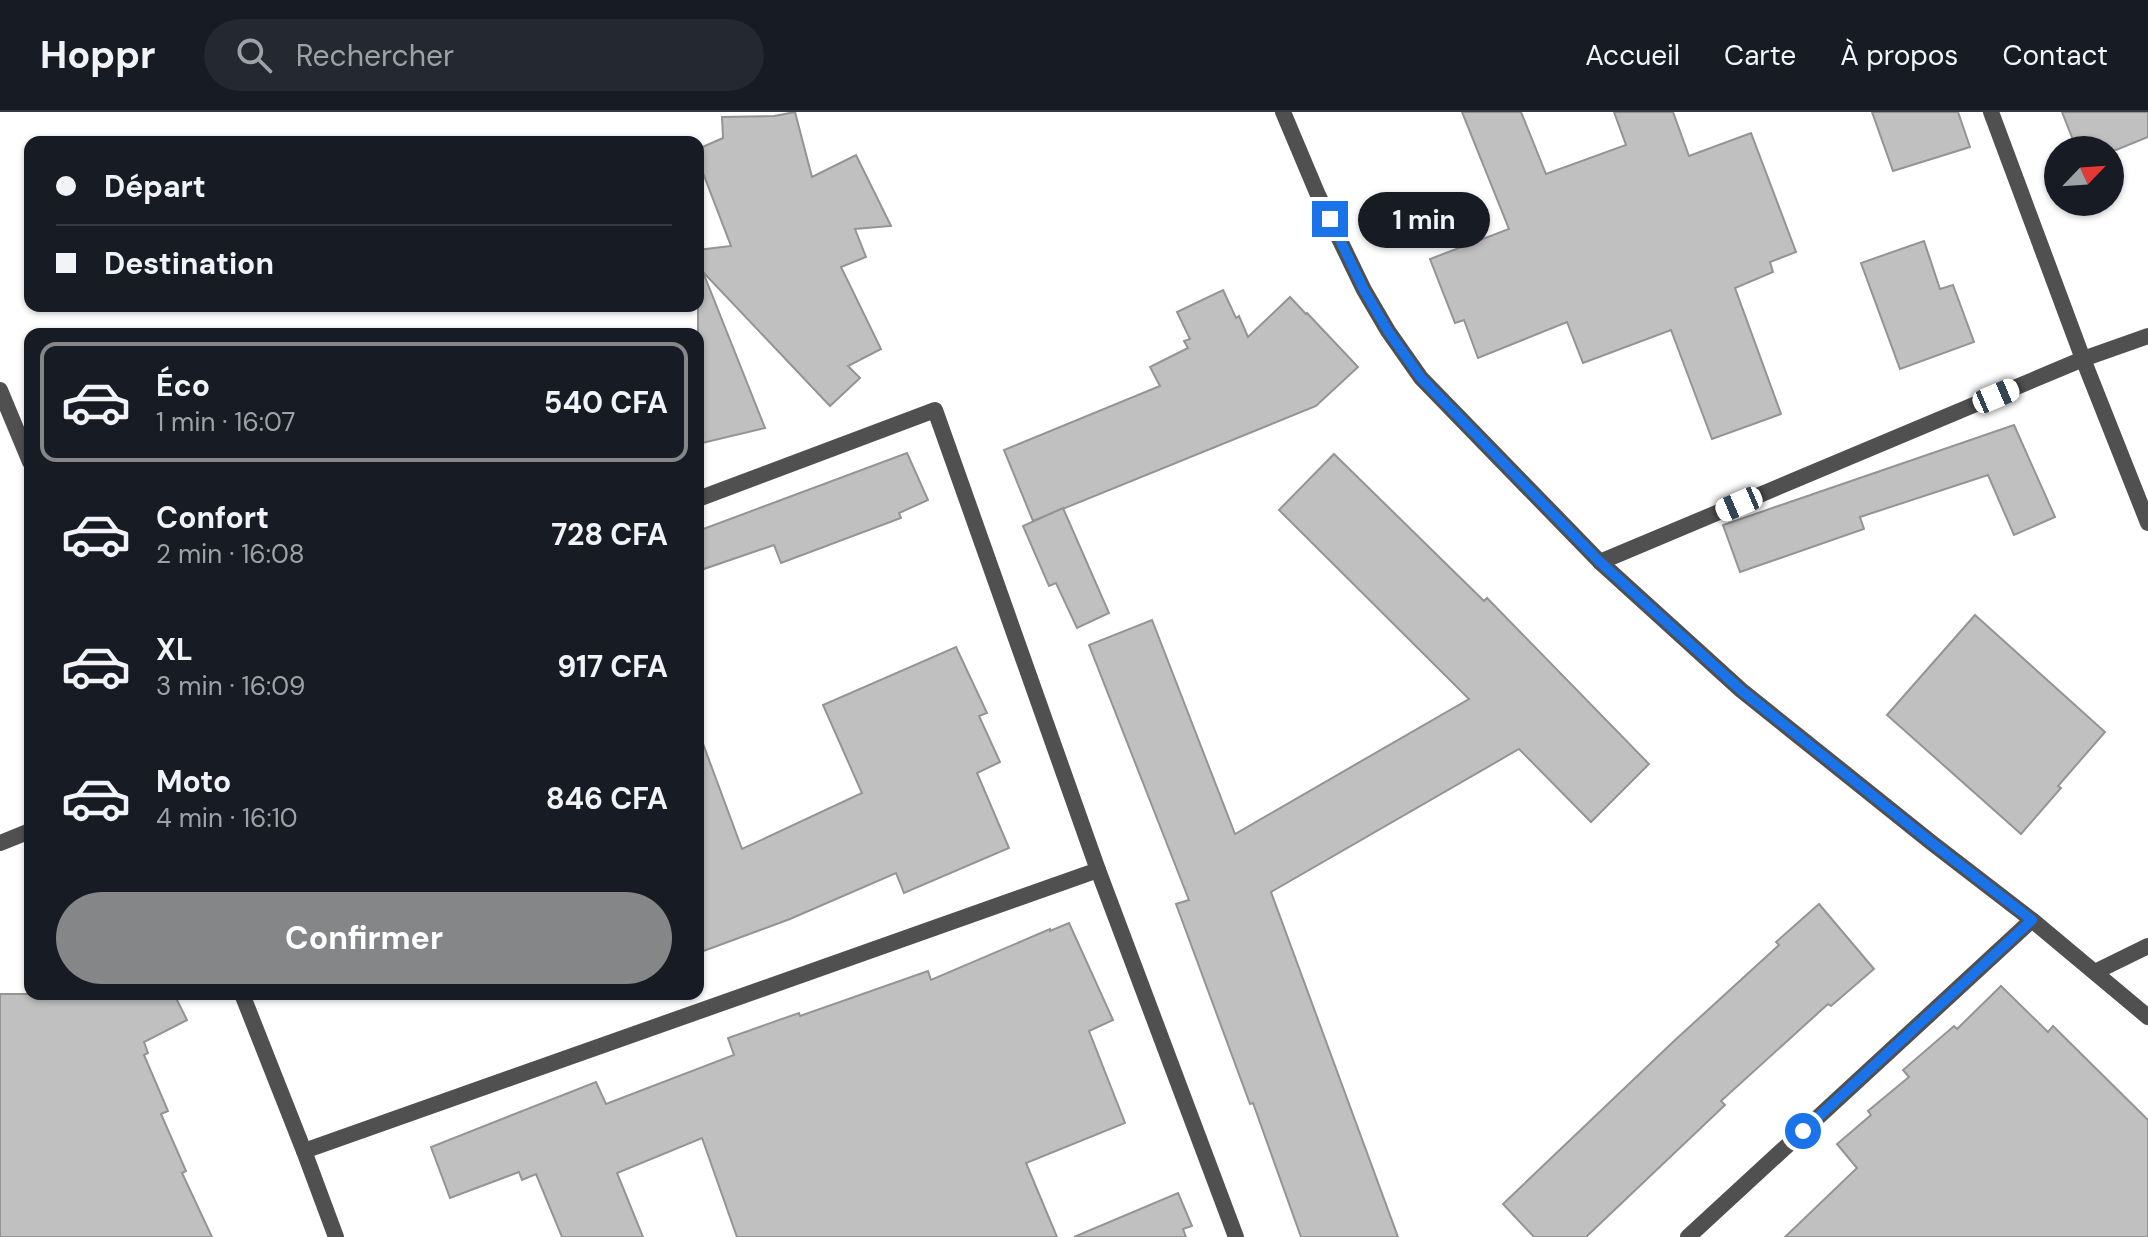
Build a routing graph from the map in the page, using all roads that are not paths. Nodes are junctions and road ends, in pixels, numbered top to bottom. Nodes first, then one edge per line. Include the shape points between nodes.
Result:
1 (1283, 112) edge
2 (1991, 112) edge
3 (2148, 336) edge
4 (2083, 359) junction
5 (0, 390) edge
6 (24, 448) edge
7 (704, 497) edge
8 (2148, 523) edge
9 (1600, 562) junction
10 (24, 833) edge
11 (0, 843) edge
12 (1098, 870) junction
13 (2032, 920) junction
14 (2148, 946) edge
15 (2095, 972) junction
16 (244, 1000) edge
17 (2148, 1017) edge
18 (304, 1151) junction
19 (336, 1237) edge
20 (1236, 1237) edge
21 (1688, 1237) edge

1 - 9 street via 1364,290 1421,378
2 - 4 street
3 - 4 street
4 - 8 street
4 - 9 street
5 - 6 street
7 - 12 street via 935,410
9 - 13 street via 1741,690
10 - 11 street
12 - 18 street
12 - 20 street
13 - 15 street
13 - 21 street
14 - 15 street
15 - 17 street
16 - 18 street
18 - 19 street

